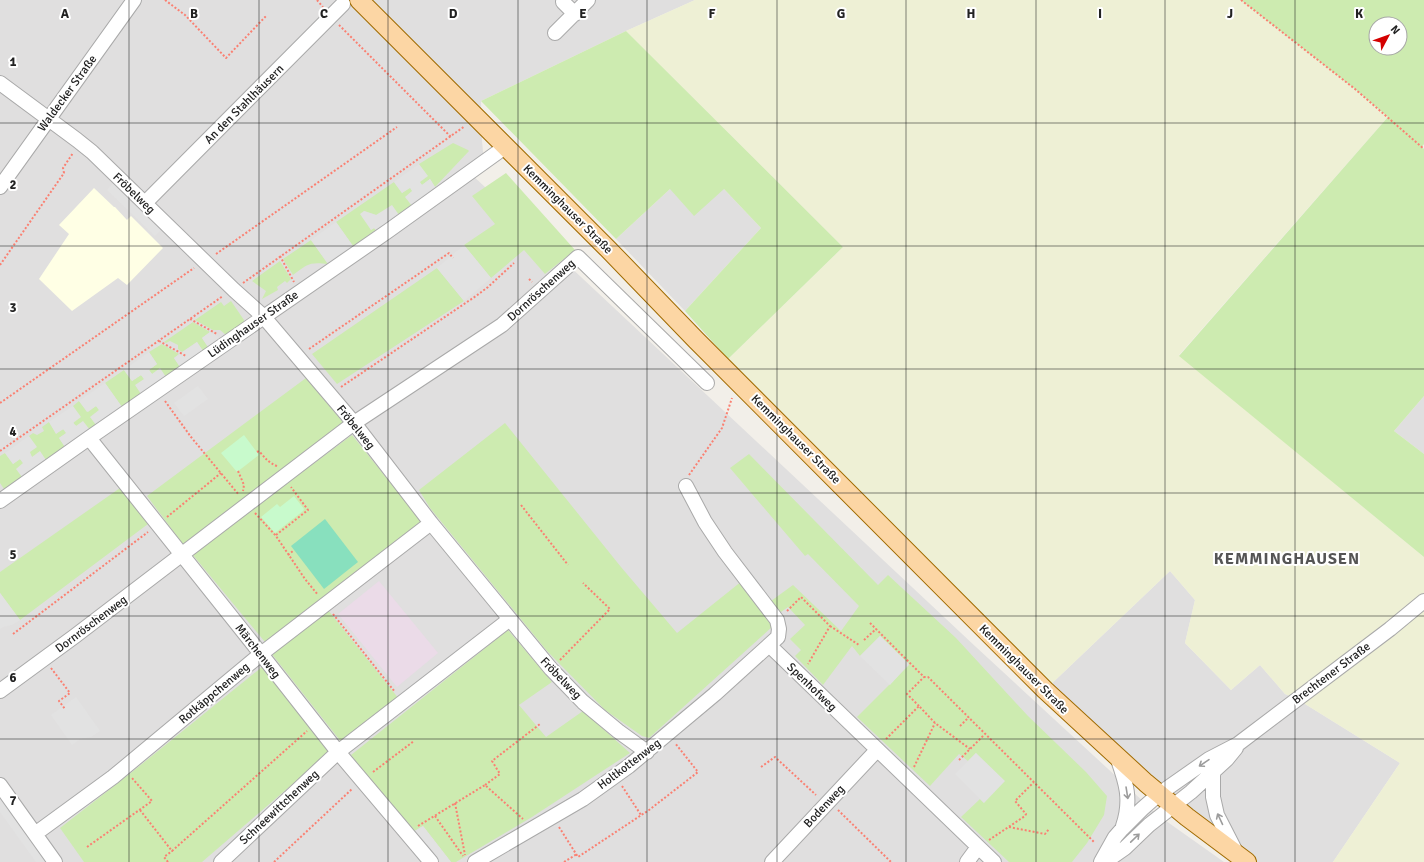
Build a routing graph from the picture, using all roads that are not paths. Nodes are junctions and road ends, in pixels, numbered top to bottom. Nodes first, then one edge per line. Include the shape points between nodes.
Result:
1 (134, 0) edge
2 (588, 0) edge
3 (351, 2) edge
4 (563, 2) dead end
5 (575, 14) junction
6 (555, 33) dead end
7 (0, 83) edge
8 (48, 119) junction
9 (505, 147) junction
10 (0, 187) edge
11 (145, 203) junction
12 (263, 316) junction
13 (707, 383) dead end
14 (354, 424) junction
15 (89, 438) junction
16 (686, 486) road end
17 (0, 501) edge
18 (431, 523) junction
19 (182, 555) junction
20 (1424, 601) edge
21 (510, 619) junction
22 (769, 646) junction
23 (261, 654) junction
24 (0, 691) edge
25 (1238, 744) junction
26 (877, 749) junction
27 (338, 752) junction
28 (647, 752) junction
29 (1117, 757) junction
30 (1213, 772) junction
31 (0, 786) edge
32 (1159, 794) junction
33 (1174, 807) junction
34 (1122, 829) junction
35 (34, 834) junction
36 (978, 847) junction
37 (1242, 858) edge
38 (55, 862) edge
39 (221, 862) edge
40 (431, 862) edge
41 (475, 862) edge
42 (772, 862) edge
43 (967, 862) edge
44 (994, 862) edge
45 (1101, 862) edge
46 (1105, 862) edge

1 - 8 street, Waldecker Straße
2 - 5 street
3 - 9 main road, Kemminghauser Straße
3 - 11 street, An den Stahlhäusern via 331,16
4 - 5 street
5 - 6 street
7 - 8 street, Fröbelweg
8 - 10 street, Waldecker Straße
8 - 11 street, Fröbelweg via 92,152
9 - 12 street, Lüdinghauser Straße
9 - 29 main road, Kemminghauser Straße via 1045,690
11 - 12 street, Fröbelweg
12 - 14 street, Fröbelweg
12 - 15 street, Lüdinghauser Straße
13 - 14 street, Dornröschenweg via 578,256 502,324
14 - 18 street, Fröbelweg
14 - 19 street, Dornröschenweg
15 - 17 street, Lüdinghauser Straße
15 - 19 street, Märchenweg
16 - 22 street via 725,552 777,620 778,637
18 - 21 street, Fröbelweg
18 - 23 street, Rotkäppchenweg
19 - 23 street, Märchenweg
19 - 24 street, Dornröschenweg
20 - 25 street, Brechtener Straße
21 - 27 street, Schneewittchenweg
21 - 28 street, Fröbelweg via 551,669 589,706
22 - 26 street, Spenhofweg
22 - 28 street, Holtkottenweg
23 - 27 street, Märchenweg
23 - 35 street, Rotkäppchenweg via 124,768
25 - 30 street, Brechtener Straße
25 -> 32 street, Brechtener Straße via 1210,759
26 - 36 street, Spenhofweg
26 - 42 street, Bodenweg
27 - 39 street, Schneewittchenweg
27 - 40 street, Märchenweg
28 - 41 street, Holtkottenweg via 583,799
29 - 32 main road, Kemminghauser Straße
29 -> 34 street via 1128,801
30 - 33 street, Brechtener Straße
37 -> 30 street via 1217,814 1213,797
31 - 35 street
32 - 33 main road, Kemminghauser Straße
32 - 34 street, Brechtener Straße
33 - 37 main road, Kemminghauser Straße
46 -> 33 street, Brechtener Straße
34 - 45 street
35 - 38 street
36 - 43 street
36 - 44 street, Spenhofweg

